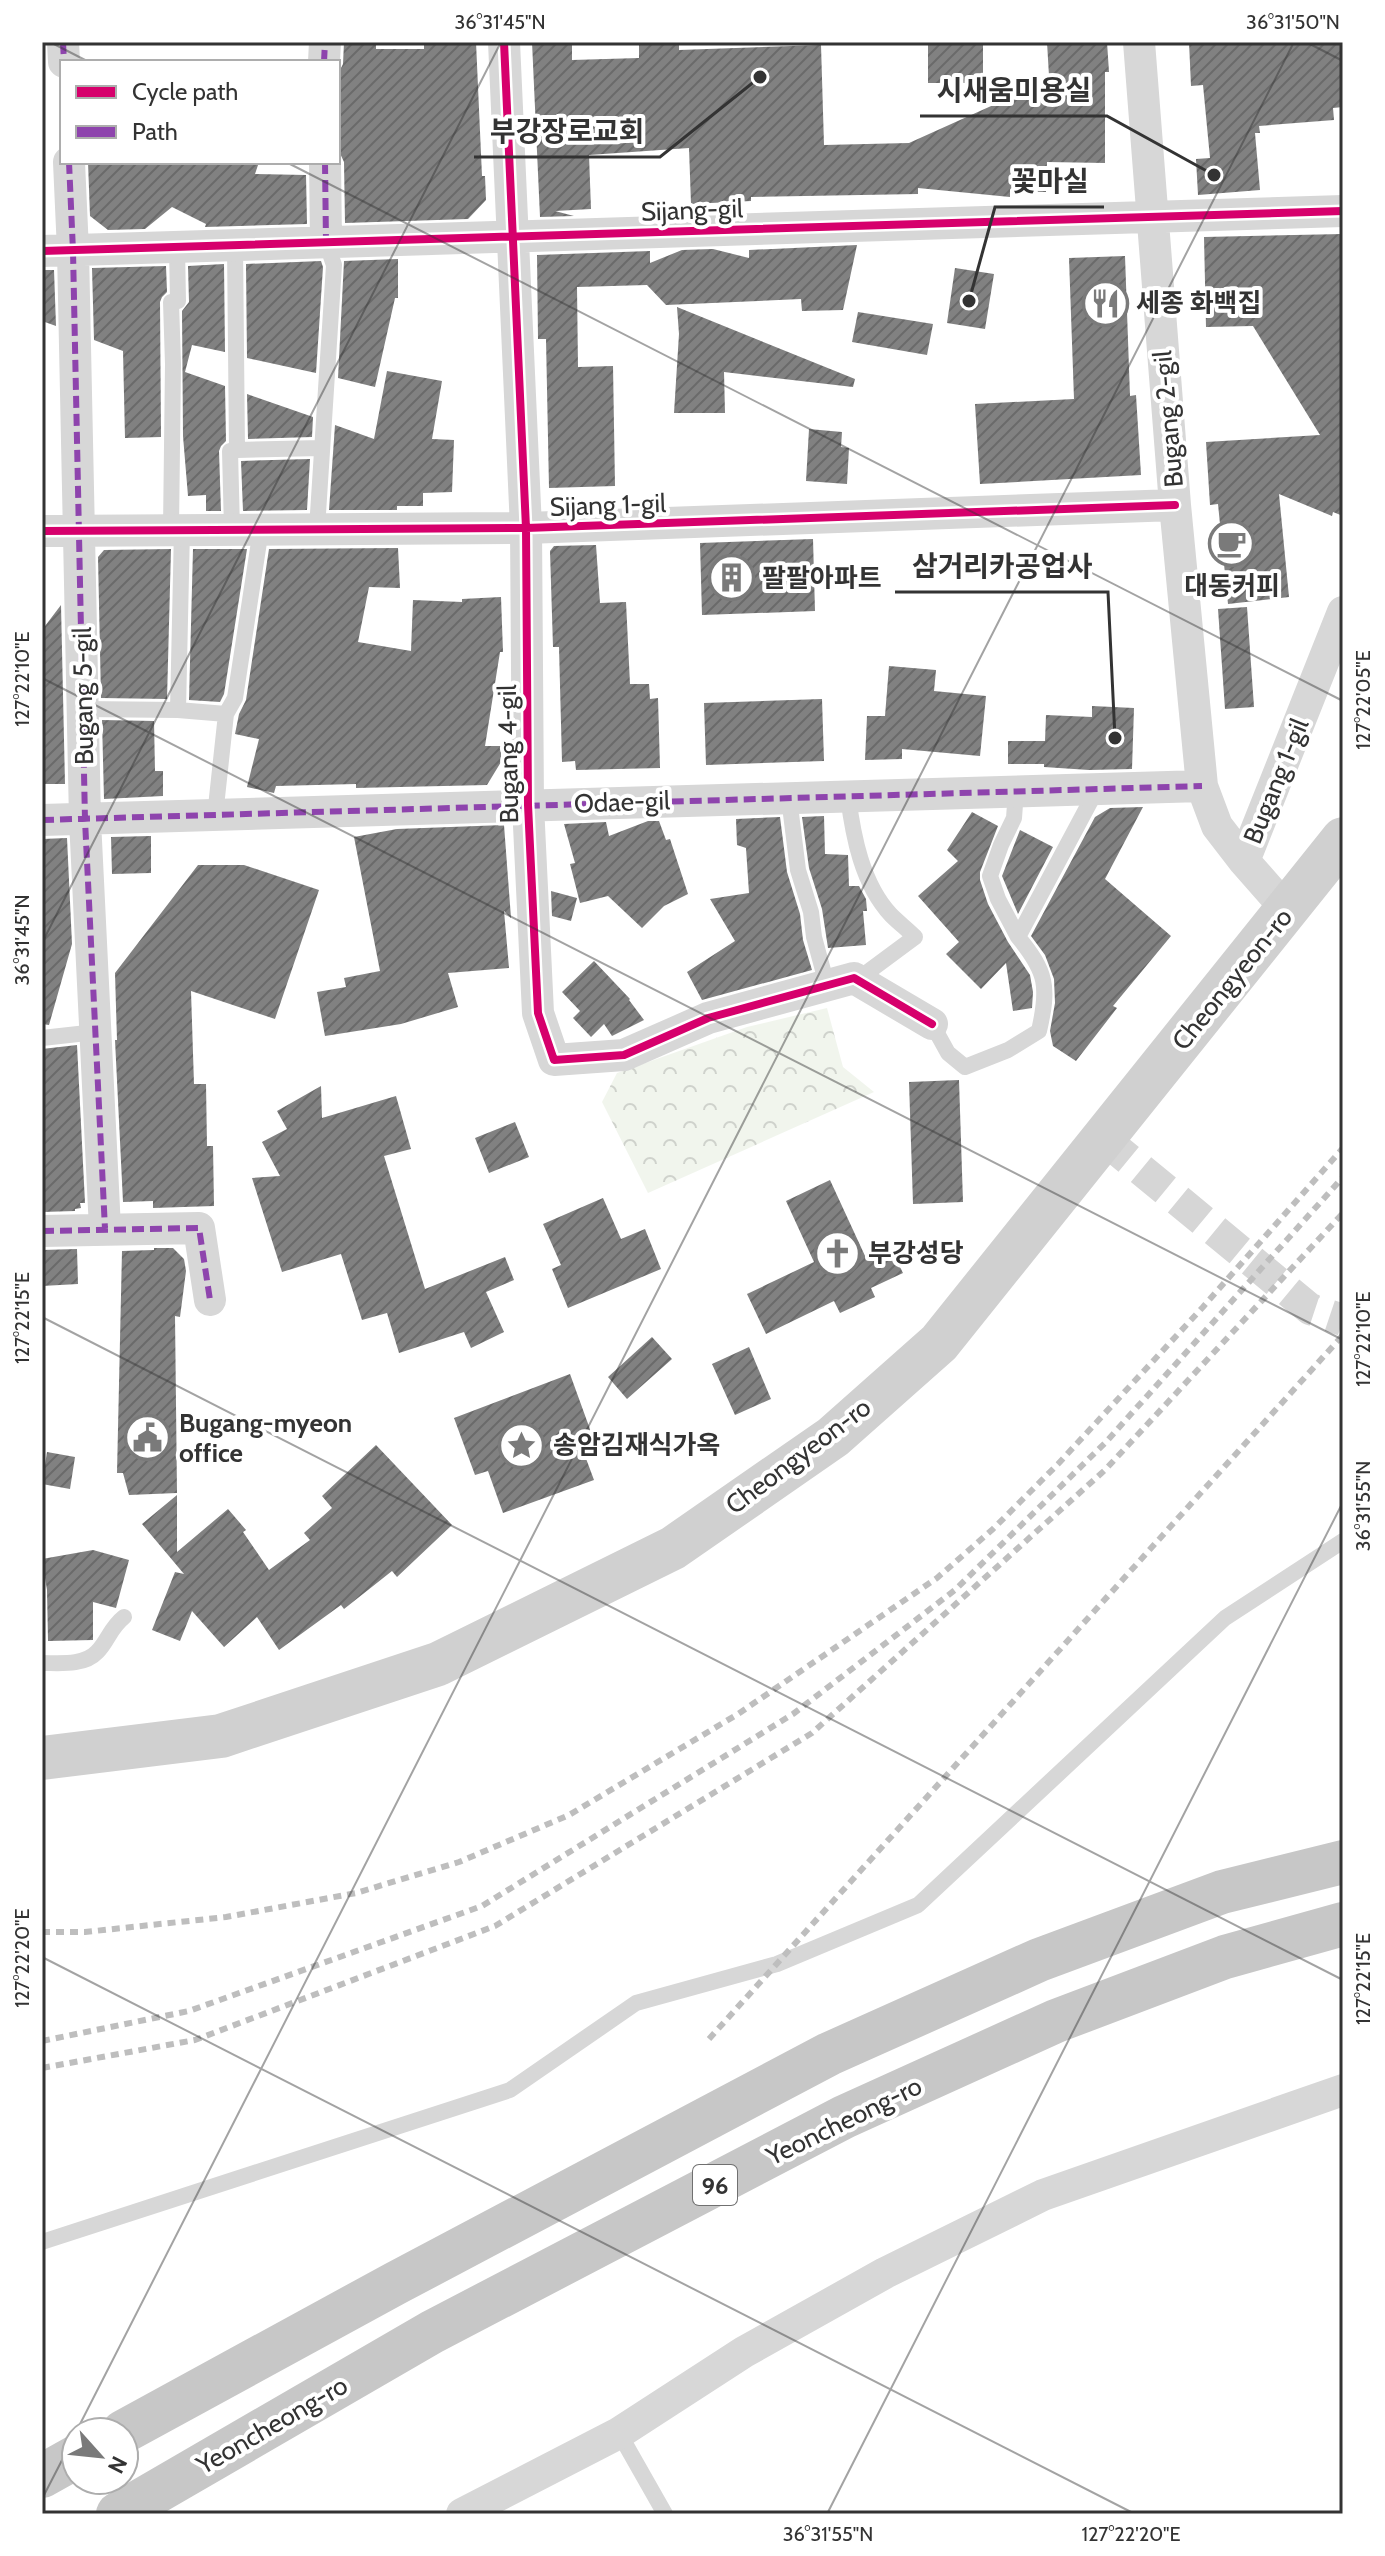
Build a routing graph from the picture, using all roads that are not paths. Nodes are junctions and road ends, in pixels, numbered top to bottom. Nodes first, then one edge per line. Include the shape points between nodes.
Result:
1 (504, 42) edge
2 (1139, 42) edge
3 (69, 164) edge
4 (325, 164) edge
5 (1343, 211) edge
6 (1151, 217) junction
7 (511, 235) junction
8 (326, 242) junction
9 (235, 245) junction
10 (177, 247) junction
11 (58, 251) edge
12 (321, 448) junction
13 (237, 450) junction
14 (1175, 505) junction
15 (526, 528) junction
16 (79, 529) junction
17 (176, 529) junction
18 (247, 529) junction
19 (317, 529) junction
20 (42, 531) edge
21 (1343, 612) edge
22 (83, 709) junction
23 (178, 710) junction
24 (226, 714) junction
25 (1202, 786) junction
26 (1097, 789) junction
27 (1016, 791) junction
28 (848, 796) junction
29 (789, 798) junction
30 (528, 805) junction
31 (215, 816) junction
32 (42, 820) edge
33 (85, 820) junction
34 (1343, 839) edge
35 (1244, 861) junction
36 (1288, 911) junction
37 (1018, 937) junction
38 (842, 982) junction
39 (932, 1024) joint
40 (96, 1032) junction
41 (42, 1038) edge
42 (105, 1229) junction
43 (42, 1231) edge
44 (210, 1300) dead end
45 (1343, 1541) edge
46 (124, 1617) dead end
47 (42, 1663) edge
48 (42, 1758) edge
49 (1343, 1862) edge
50 (1343, 1924) edge
51 (1343, 2090) edge
52 (42, 2242) edge
53 (140, 2423) edge
54 (619, 2433) junction
55 (60, 2466) edge
56 (42, 2476) edge
57 (118, 2514) edge
58 (462, 2514) edge
59 (665, 2514) edge

1 - 7 street, Bugang 4-gil
2 - 6 street, Bugang 2-gil
3 - 11 street, Bugang 5-gil
4 - 8 street
5 - 6 street, Sijang-gil
6 - 7 street, Sijang-gil
6 - 14 street, Bugang 2-gil
7 - 8 street, Sijang-gil
7 - 15 street, Bugang 4-gil
8 - 9 street, Sijang-gil
8 - 12 lane via 334,265
9 - 10 street, Sijang-gil
9 - 13 lane
10 - 11 street, Sijang-gil
10 - 17 lane via 178,301 171,302
11 - 16 street, Bugang 5-gil
12 - 13 lane
12 - 19 lane
13 - 18 lane via 230,451
14 - 15 street, Sijang 1-gil
14 - 25 street, Bugang 2-gil
15 - 19 street, Sijang 1-gil
15 - 30 street, Bugang 4-gil
16 - 17 street, Sijang 1-gil
16 - 20 street, Sijang 1-gil
16 - 22 street, Bugang 5-gil
17 - 18 street, Sijang 1-gil
17 - 23 lane
18 - 19 street, Sijang 1-gil
18 - 24 lane via 235,698
21 - 35 street, Bugang 1-gil
22 - 23 lane
22 - 33 street, Bugang 5-gil
23 - 24 lane
24 - 31 lane
25 - 26 street, Odae-gil
25 - 35 street, Bugang 2-gil via 1217,826
26 - 27 street, Odae-gil
26 - 37 lane
27 - 28 street, Odae-gil
27 - 37 lane via 1014,818 990,876
28 - 29 street, Odae-gil
28 - 38 lane via 853,839 870,880 889,913 915,937
29 - 30 street, Odae-gil
29 - 38 lane via 814,937
30 - 31 street, Odae-gil
30 - 38 street, Bugang 4-gil via 538,1013 554,1060 624,1055 708,1018
31 - 33 street, Odae-gil
32 - 33 street, Odae-gil
33 - 40 street, Bugang 5-gil
34 - 36 main road, Cheongyeon-ro
35 - 36 street, Bugang 2-gil
36 - 48 main road, Cheongyeon-ro via 939,1343 833,1437 673,1548 424,1669 221,1736
37 - 39 lane via 1045,980 1039,1031 965,1067 948,1053
38 - 39 street
40 - 41 lane
40 - 42 street, Bugang 5-gil
42 - 43 street
42 - 44 street via 199,1228
45 - 52 lane via 1225,1618 918,1905 777,1964 636,2003 510,2090
46 - 47 lane via 96,1654 76,1662
49 - 53 highway, 96 via 1222,1892 1039,1960 829,2054
50 - 57 highway, Yeoncheong-ro / 96 via 1225,1957 1056,2021 844,2117 432,2332
51 - 54 street via 1043,2195 769,2337
54 - 58 street
54 - 59 lane
55 - 56 highway

